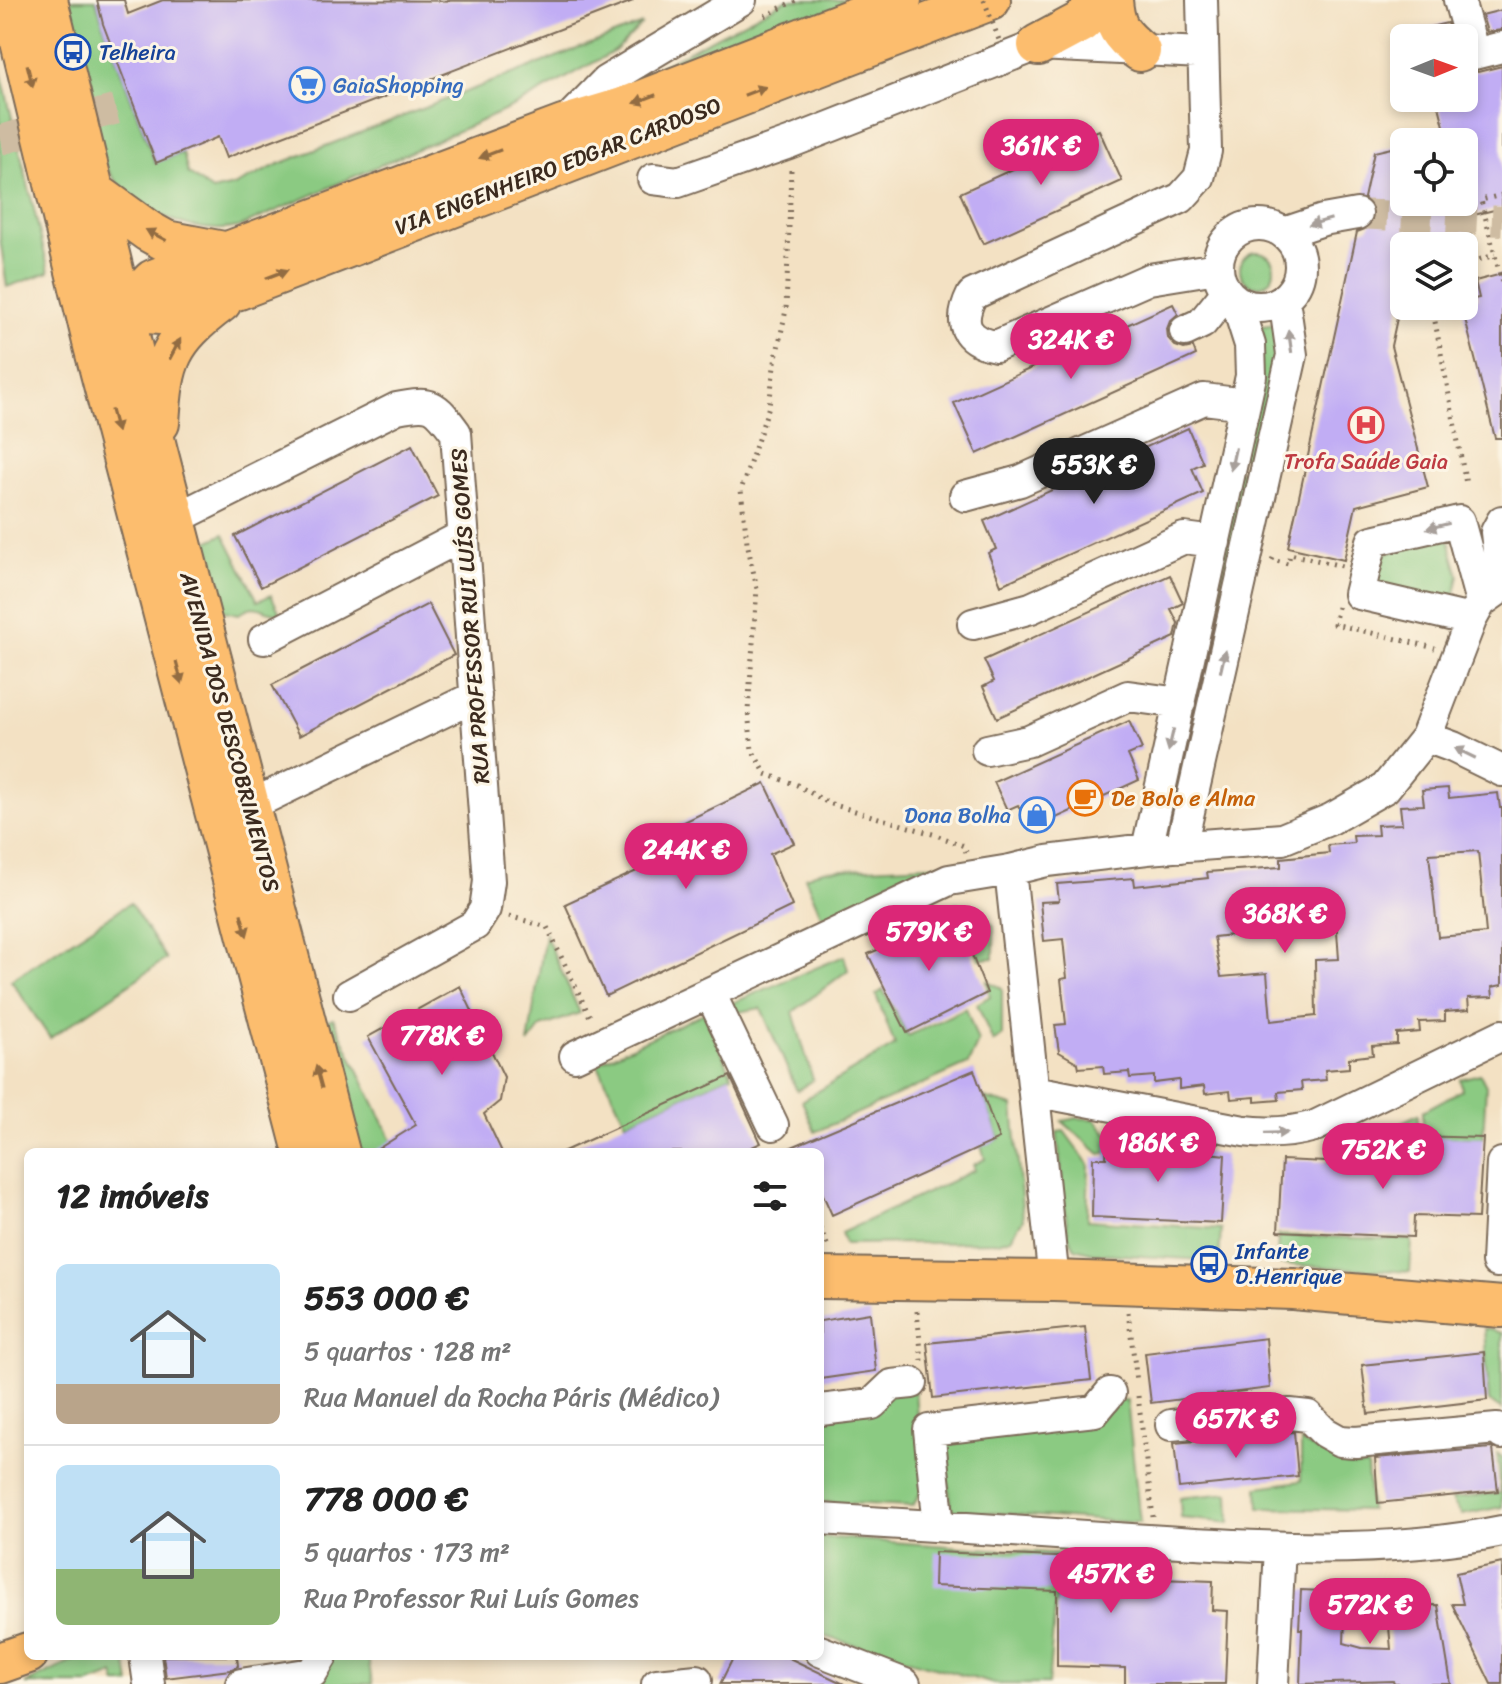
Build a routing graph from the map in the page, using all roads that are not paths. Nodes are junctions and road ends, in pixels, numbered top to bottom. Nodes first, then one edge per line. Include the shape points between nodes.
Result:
1 (11, 0) edge
2 (47, 0) edge
3 (901, 0) edge
4 (987, 0) edge
5 (1104, 0) edge
6 (1112, 0) edge
7 (1202, 0) edge
8 (1459, 0) edge
9 (754, 8) edge
10 (1038, 45) junction
11 (1502, 47) edge
12 (1140, 51) junction
13 (1202, 53) junction
14 (563, 126) junction
15 (653, 179) dead end
16 (94, 192) junction
17 (1357, 214) tunnel mouth
18 (1284, 233) junction
19 (234, 271) junction
20 (1227, 287) junction
21 (1284, 299) junction
22 (84, 300) junction
23 (122, 311) junction
24 (1185, 331) dead end
25 (94, 346) junction
26 (1245, 404) junction
27 (157, 451) junction
28 (965, 496) dead end
29 (175, 519) junction
30 (1502, 521) edge
31 (464, 535) junction
32 (1215, 542) junction
33 (1489, 599) edge
34 (1201, 606) junction
35 (1234, 612) junction
36 (973, 624) dead end
37 (264, 639) dead end
38 (476, 696) junction
39 (1180, 703) junction
40 (1426, 737) junction
41 (987, 750) dead end
42 (1502, 771) edge
43 (249, 806) junction
44 (1181, 847) junction
45 (1147, 849) junction
46 (1010, 870) junction
47 (710, 993) junction
48 (349, 995) dead end
49 (1501, 1040) edge
50 (575, 1056) dead end
51 (1034, 1091) junction
52 (773, 1125) dead end
53 (303, 1148) edge
54 (338, 1148) edge
55 (1502, 1163) edge
56 (1497, 1262) dead end
57 (824, 1278) edge
58 (1054, 1281) junction
59 (1502, 1307) edge
60 (917, 1375) road end
61 (1110, 1393) dead end
62 (824, 1410) edge
63 (1171, 1425) dead end
64 (1502, 1434) edge
65 (824, 1519) edge
66 (939, 1526) junction
67 (1502, 1531) edge
68 (1280, 1547) junction
69 (824, 1653) edge
70 (24, 1654) edge
71 (146, 1660) edge
72 (320, 1660) edge
73 (0, 1663) edge
74 (700, 1673) edge
75 (149, 1684) edge
76 (241, 1684) edge
77 (657, 1684) edge
78 (905, 1684) edge
79 (1273, 1684) edge

1 -> 22 main road, AVENIDA DOS DESCOBRIMENTOS
2 - 16 main road, AVENIDA DOS DESCOBRIMENTOS
3 -> 14 main road, VIA ENGENHEIRO EDGAR CARDOSO via 623,108
19 -> 4 main road, VIA ENGENHEIRO EDGAR CARDOSO
5 - 10 main road via 1081,22
6 - 12 main road via 1120,33
7 - 13 street
8 - 11 street via 1474,54
9 - 14 street via 606,81
10 - 12 street
10 - 15 street via 678,182
12 - 13 street
13 - 20 street via 1206,151 1199,178 1181,198 972,295 963,312 966,330 978,342 996,346 1149,279
14 -> 19 main road, VIA ENGENHEIRO EDGAR CARDOSO
19 -> 16 main road via 148,231
16 - 23 main road, AVENIDA DOS DESCOBRIMENTOS
17 -> 18 street
18 - 20 street via 1259,225 1234,233 1219,255
18 - 21 street via 1300,267
19 - 23 main road, VIA ENGENHEIRO EDGAR CARDOSO via 160,314
19 - 23 main road, VIA ENGENHEIRO EDGAR CARDOSO via 153,280
27 -> 19 main road via 161,380 177,341
20 - 21 street via 1248,306
20 - 24 street via 1202,323
20 - 26 street via 1250,345
35 -> 21 street via 1292,355
22 - 23 main road
22 - 25 main road, AVENIDA DOS DESCOBRIMENTOS
23 - 25 main road
23 - 27 main road, AVENIDA DOS DESCOBRIMENTOS
25 -> 53 main road, AVENIDA DOS DESCOBRIMENTOS
26 - 28 street via 1204,399 1020,481
26 -> 32 street
27 - 29 main road, AVENIDA DOS DESCOBRIMENTOS
29 - 31 street, RUA PROFESSOR RUI LUÍS GOMES via 397,408 423,403 442,413 456,433
29 - 43 main road, AVENIDA DOS DESCOBRIMENTOS
30 - 33 street via 1496,532
31 - 37 street
31 - 38 street, RUA PROFESSOR RUI LUÍS GOMES
32 - 34 street
32 - 36 street via 1184,538 1031,608
33 - 40 street
34 - 35 street via 1214,614
34 - 39 street
44 -> 35 street
38 - 43 street
38 - 48 street, RUA PROFESSOR RUI LUÍS GOMES via 489,881 485,909 475,925
39 - 41 street via 1128,696 1029,741
39 -> 45 street
42 -> 40 street
40 - 44 street via 1385,788 1331,819 1282,839
54 -> 43 main road, AVENIDA DOS DESCOBRIMENTOS
44 - 45 street
45 - 46 street
46 - 47 street via 949,880
46 - 51 street
47 - 50 street
47 - 52 street
51 -> 49 street via 1244,1131 1293,1133
51 - 58 street
55 - 56 street
57 - 58 main road
58 - 59 main road via 1293,1289
60 - 62 street via 892,1385 872,1404
61 - 66 street via 1095,1411 929,1430
63 - 64 street via 1290,1414 1308,1416 1340,1441 1497,1429
65 - 66 street
66 - 68 street
67 - 68 street via 1381,1546
68 - 79 street
69 - 78 street
70 - 73 main road
71 - 75 street
72 - 76 street via 312,1673
74 - 77 street

